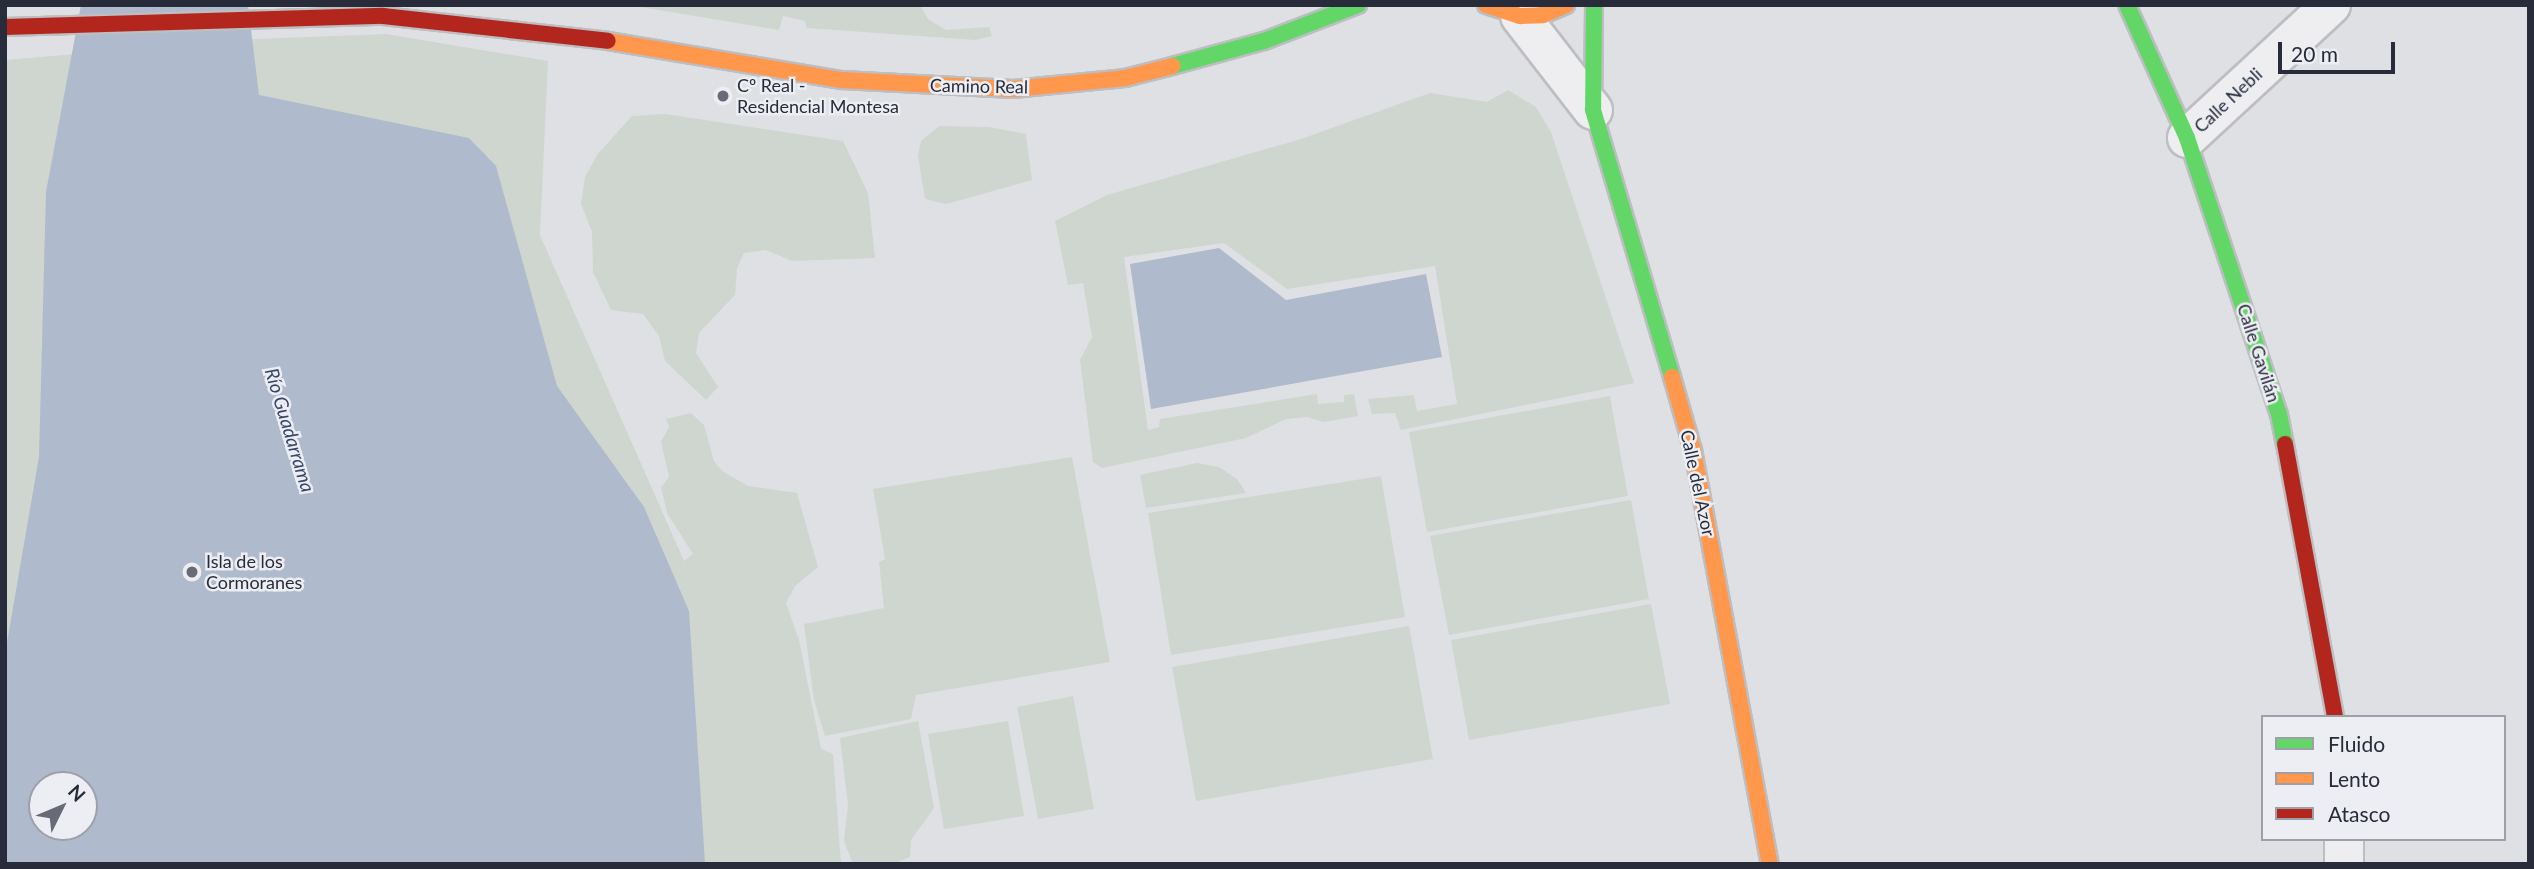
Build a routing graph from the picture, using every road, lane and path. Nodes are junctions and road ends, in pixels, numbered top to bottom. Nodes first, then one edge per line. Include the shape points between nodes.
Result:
1 (1359, 5) edge
2 (1566, 5) edge
3 (1594, 5) edge
4 (2127, 5) edge
5 (2331, 5) edge
6 (1503, 11) edge
7 (5, 27) edge
8 (1593, 110) junction
9 (2187, 138) junction
10 (2335, 715) edge
11 (2344, 841) edge
12 (1770, 864) edge
13 (2344, 864) edge

1 - 7 street, Camino Real via 1264,41 1125,78 1013,89 842,80 631,44 383,16
2 - 6 street via 1543,15
3 - 8 street, Calle del Azor
4 - 9 street, Calle Gavilán
5 - 9 street, Calle Nebli
6 - 8 street, Calle del Azor
8 - 12 street, Calle del Azor via 1693,450
9 - 10 street, Calle Gavilán via 2279,414
11 - 13 street

